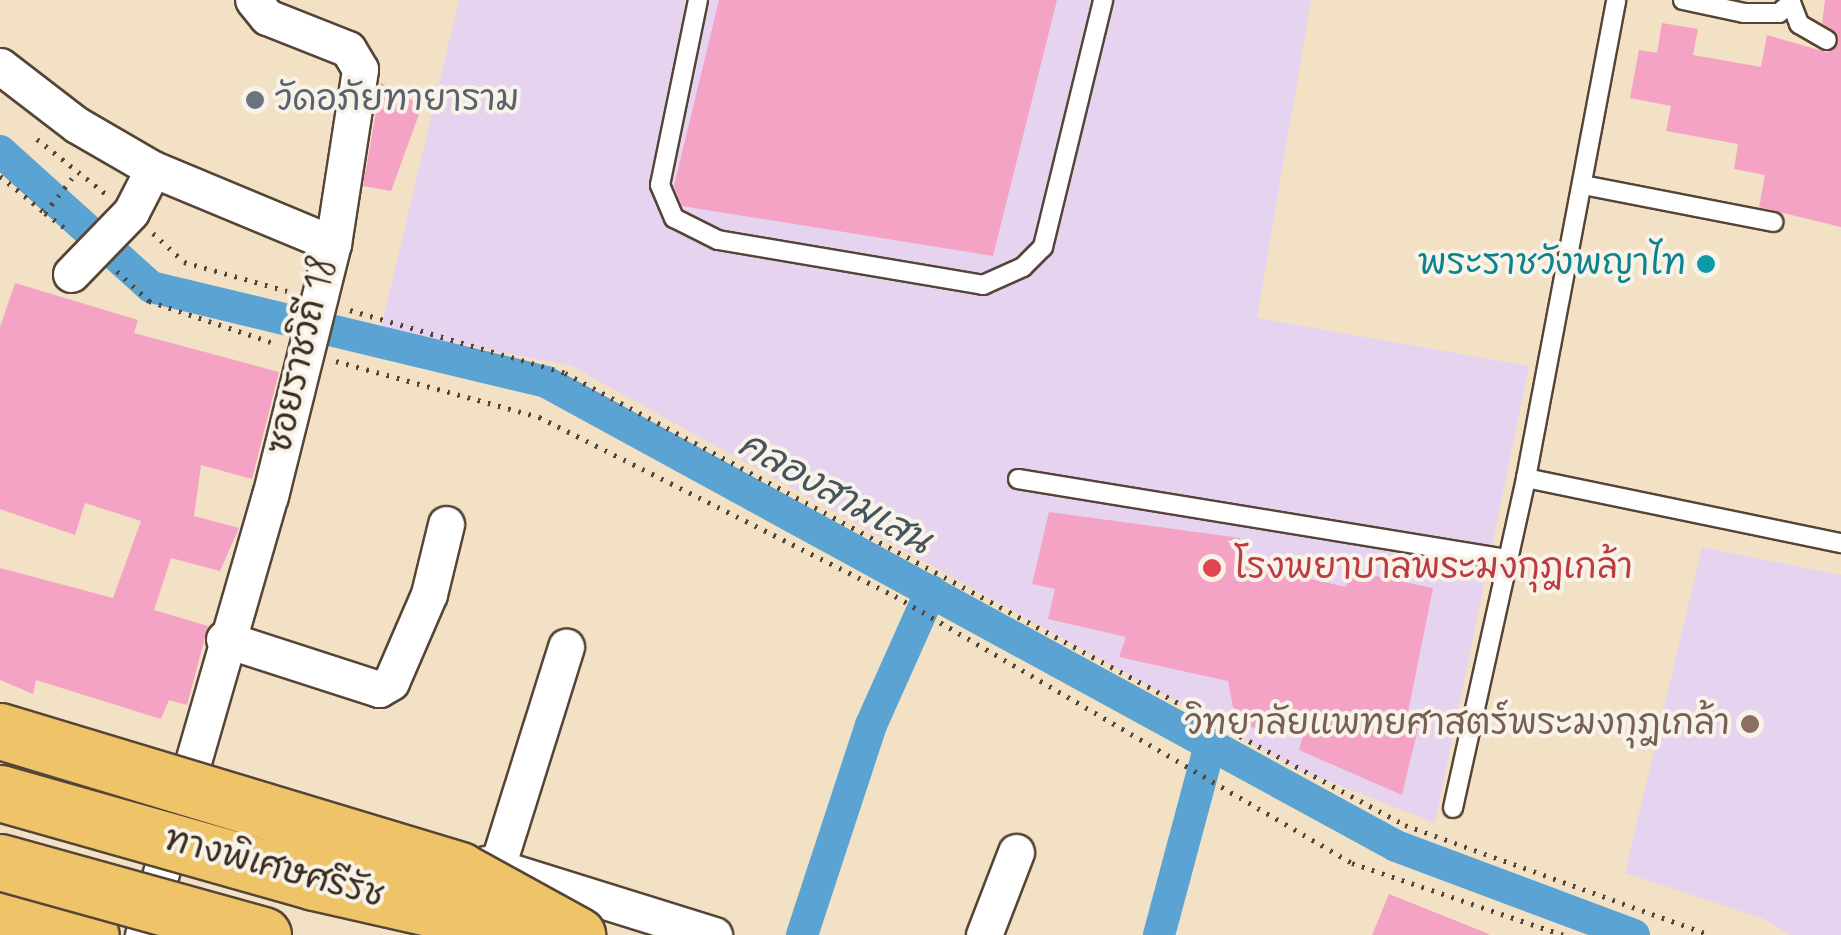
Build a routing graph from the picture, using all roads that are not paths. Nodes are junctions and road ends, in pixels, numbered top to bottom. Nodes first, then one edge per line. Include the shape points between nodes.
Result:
1 (253, 0) edge
2 (698, 0) edge
3 (1103, 0) edge
4 (1616, 0) edge
5 (1683, 0) edge
6 (1790, 1) edge
7 (1827, 40) dead end
8 (0, 66) edge
9 (153, 168) junction
10 (1583, 185) junction
11 (1773, 222) dead end
12 (333, 244) junction
13 (92, 264) road end
14 (1526, 478) junction
15 (1018, 479) dead end
16 (446, 524) dead end
17 (1841, 543) edge
18 (1508, 559) junction
19 (224, 639) junction
20 (566, 648) dead end
21 (0, 723) edge
22 (0, 731) edge
23 (186, 770) junction
24 (0, 793) edge
25 (1454, 808) dead end
26 (1016, 852) dead end
27 (0, 862) edge
28 (497, 867) junction
29 (0, 914) edge
30 (92, 935) edge
31 (143, 935) edge
32 (263, 935) edge
33 (550, 935) edge
34 (577, 935) edge
35 (714, 935) edge
36 (984, 935) edge

1 - 12 street via 268,17 357,58
2 - 3 lane via 660,185 674,218 718,240 984,285 1023,268 1042,247
4 - 10 lane
5 - 6 lane via 1779,14
6 - 7 lane via 1799,24
8 - 9 street, ซอยราชวิถี 18 via 77,125
9 - 12 street, ซอยราชวิถี 18
9 - 13 street via 136,217
10 - 11 lane
10 - 14 lane
12 - 19 street, ซอยราชวิถี 18 via 310,298 270,496
14 - 17 lane
14 - 18 lane
15 - 18 lane
16 - 19 street via 429,594 390,682 379,689
18 - 25 lane
19 - 23 street, ซอยราชวิถี 18
20 - 28 street
21 - 23 street
22 - 34 highway, bridge via 459,870
23 - 28 street
23 - 31 street, ซอยราชวิถี 18
24 - 33 highway, ทางพิเศษศรีรัช, bridge via 314,882
26 - 36 street
27 - 32 highway, ทางพิเศษศรีรัช, bridge
28 - 35 street
29 - 30 highway

